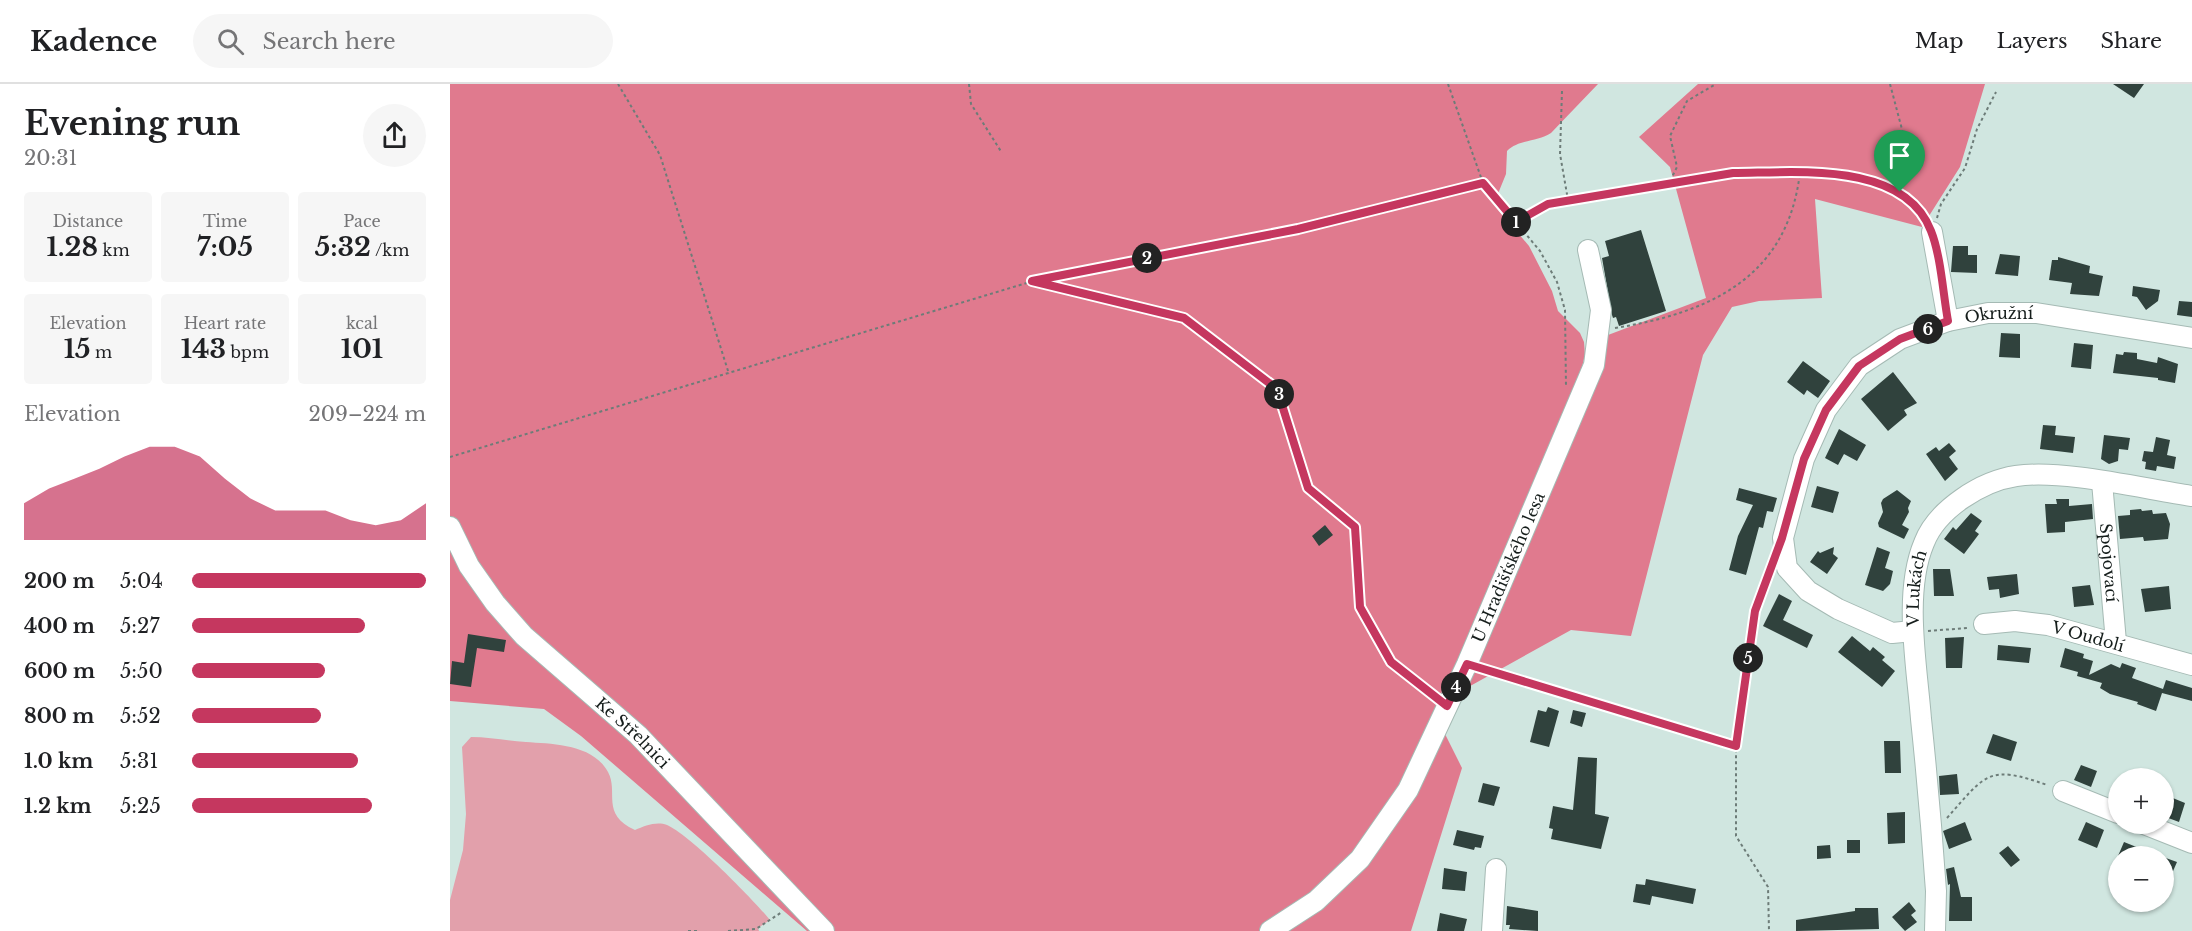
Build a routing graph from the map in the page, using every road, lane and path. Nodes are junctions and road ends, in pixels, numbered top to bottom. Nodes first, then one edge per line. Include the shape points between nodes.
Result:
1 (618, 84) edge
2 (969, 84) edge
3 (1448, 84) edge
4 (1716, 84) edge
5 (1890, 84) edge
6 (1562, 91) dead end
7 (1996, 92) dead end
8 (1002, 153) dead end
9 (1800, 172) junction
10 (1483, 183) junction
11 (1669, 183) junction
12 (1900, 192) junction
13 (1568, 200) junction
14 (1516, 222) junction
15 (1932, 232) junction
16 (1588, 250) dead end
17 (1032, 281) junction
18 (1948, 321) junction
19 (1598, 330) junction
20 (2192, 338) edge
21 (729, 374) junction
22 (1566, 393) dead end
23 (450, 457) edge
24 (2102, 482) junction
25 (2192, 496) edge
26 (450, 527) edge
27 (1771, 569) dead end
28 (1984, 624) joint
29 (1913, 631) junction
30 (2116, 642) junction
31 (1467, 664) junction
32 (2192, 665) edge
33 (1447, 706) junction
34 (1736, 746) junction
35 (2064, 791) joint
36 (2108, 809) edge
37 (2169, 834) edge
38 (1932, 836) junction
39 (2192, 843) edge
40 (1496, 869) dead end
41 (797, 902) junction
42 (688, 931) edge
43 (697, 931) edge
44 (728, 931) edge
45 (824, 931) edge
46 (1270, 931) edge
47 (1492, 931) edge
48 (1768, 931) edge
49 (1935, 931) edge

1 - 21 path via 660,155
2 - 8 path via 971,104
3 - 10 path
4 - 11 path via 1687,100 1670,136 1677,167
5 - 12 path via 1904,137
6 - 13 path via 1560,154
7 - 15 path via 1977,129 1965,168 1941,204
9 - 11 path via 1733,173
9 - 12 path via 1839,173
9 - 19 path via 1789,220 1766,258 1745,280 1712,302 1689,310 1656,321
10 - 14 path
10 - 17 path via 1298,229
11 - 13 path
12 - 15 path via 1921,212
13 - 14 path via 1538,208
14 - 22 path via 1540,251 1562,297
15 - 18 street
16 - 19 street, U Hradišťského lesa via 1601,310
17 - 21 path
17 - 33 path via 1184,318 1277,389 1308,488 1355,527 1360,607 1391,662
18 - 20 street, Okružní via 1988,313 2036,313
18 - 29 street, Okružní via 1900,339 1859,366 1826,410 1804,459 1782,538 1787,568 1808,591 1870,625 1892,633
19 - 31 street, U Hradišťského lesa via 1594,365
21 - 23 path
24 - 25 street, V Lukách
24 - 29 street, V Lukách via 2044,474 2015,476 1968,495 1944,514 1924,542 1915,580
24 - 30 street, Spojovací
26 - 41 street, Ke Střelnici via 469,566 524,636 639,735
27 - 34 path via 1755,611
28 - 29 path
28 - 30 street, V Oudolí via 2015,621 2048,625
29 - 38 street, V Lukách
30 - 32 street, V Oudolí
31 - 33 street, U Hradišťského lesa
31 - 34 path
33 - 46 street, U Hradišťského lesa via 1408,790 1359,859 1316,901
34 - 48 path via 1736,836 1768,887
35 - 36 street
35 - 38 path via 2012,772 1981,779
37 - 39 street
38 - 49 street, V Lukách
40 - 47 street
41 - 44 path via 756,929
41 - 45 street, Ke Střelnici
42 - 43 path

